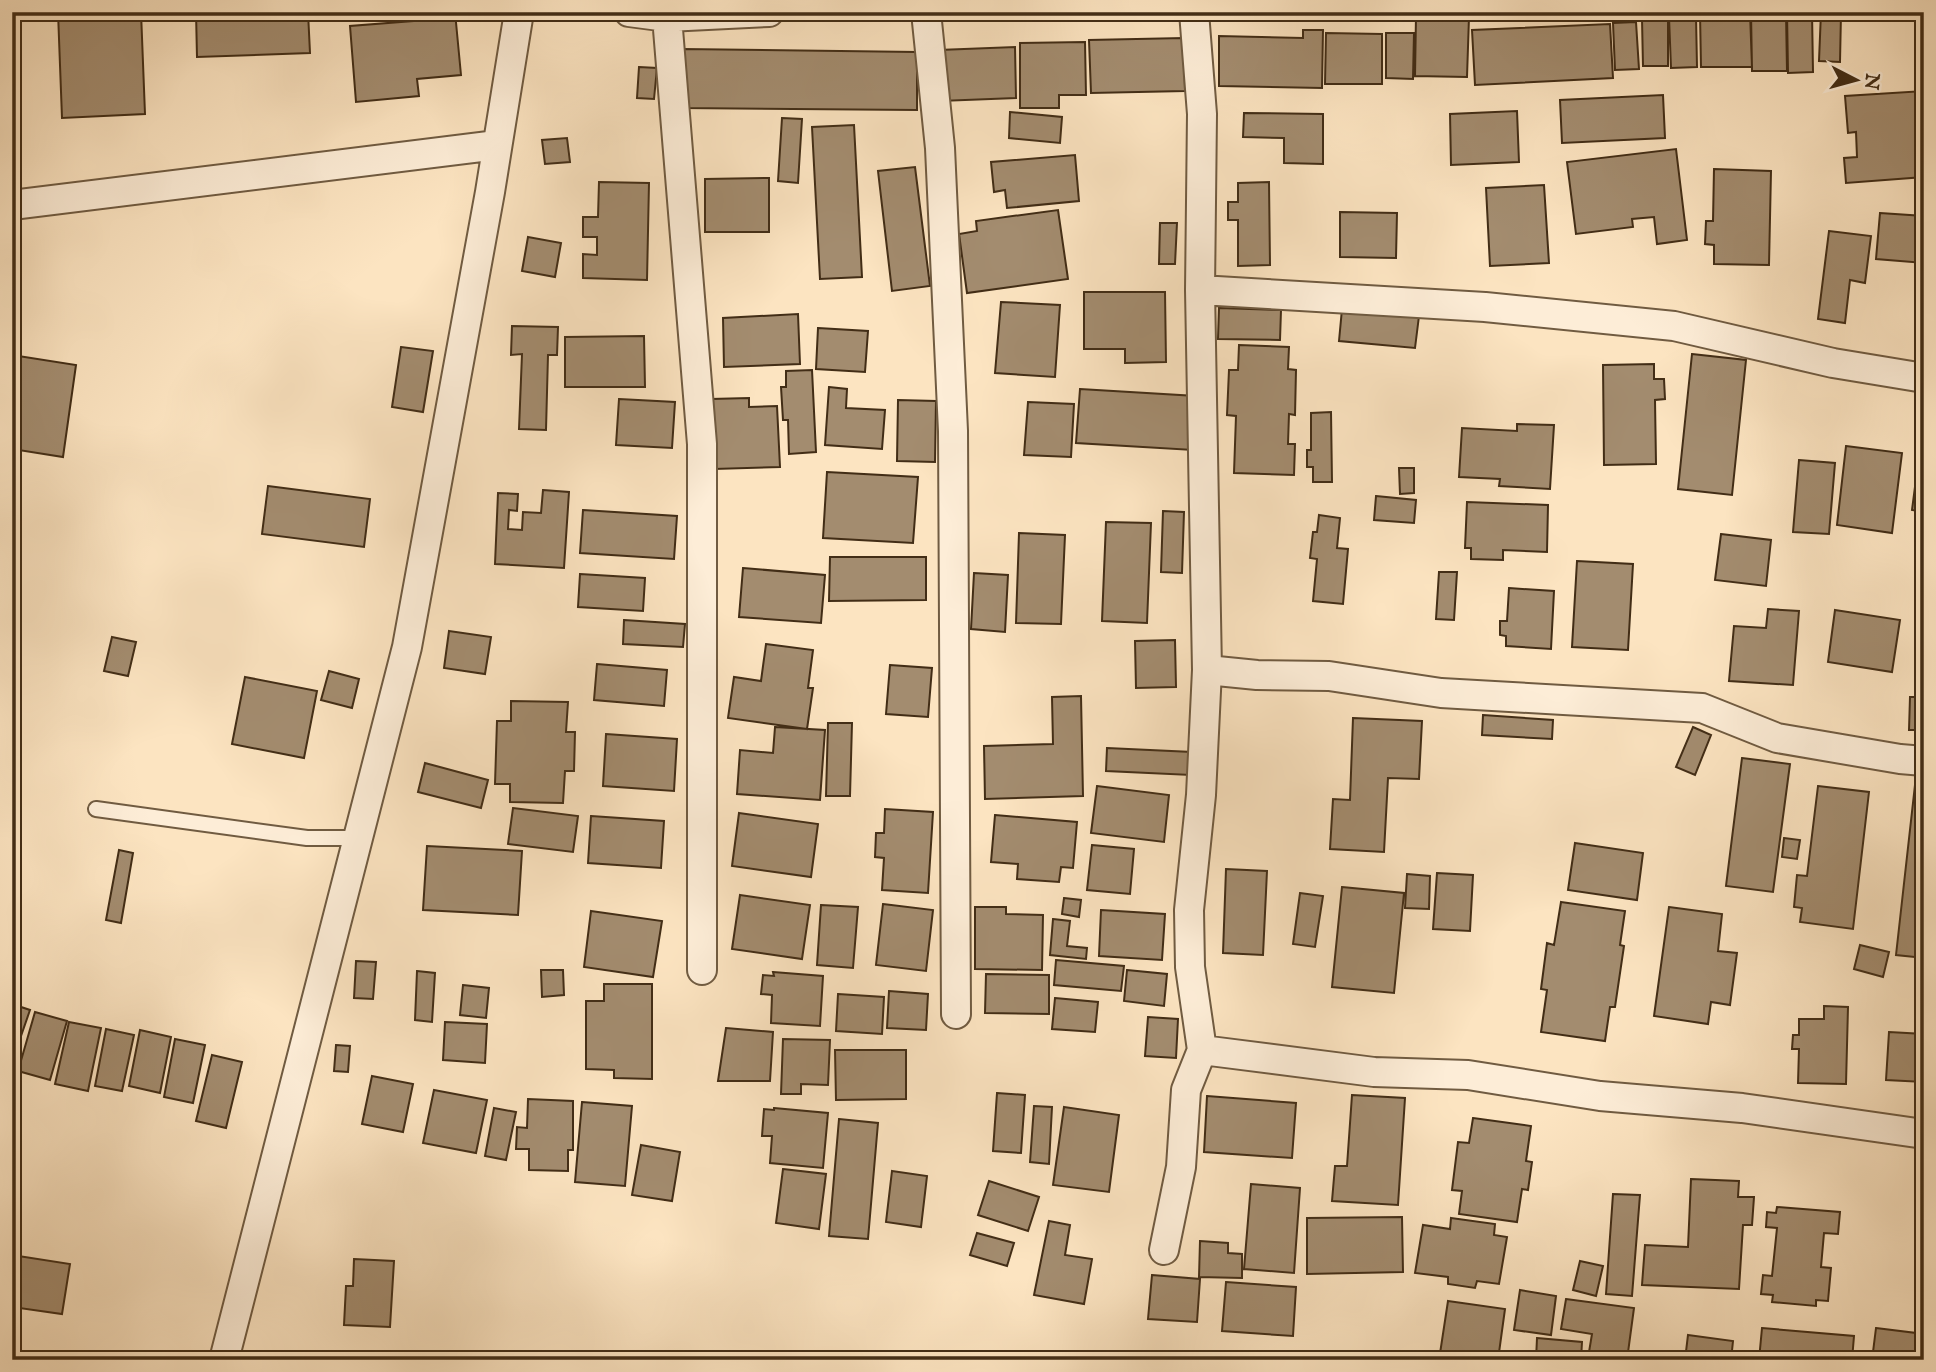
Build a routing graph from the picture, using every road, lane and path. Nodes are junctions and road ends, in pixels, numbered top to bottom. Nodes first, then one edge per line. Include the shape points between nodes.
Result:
1 (519, 12) edge
2 (629, 12) edge
3 (769, 12) edge
4 (926, 12) edge
5 (1194, 12) edge
6 (651, 14) edge
7 (497, 145) junction
8 (12, 205) edge
9 (1200, 290) junction
10 (1924, 378) edge
11 (1207, 670) junction
12 (1924, 761) edge
13 (96, 809) dead end
14 (359, 838) junction
15 (702, 970) dead end
16 (956, 1014) dead end
17 (1202, 1050) junction
18 (1924, 1134) edge
19 (1164, 1250) dead end
20 (224, 1360) edge

1 - 7 street
2 - 6 street
3 - 6 street
4 - 16 street via 940,148 953,431
5 - 9 street via 1202,114
6 - 15 street via 702,444
7 - 8 street
7 - 14 street via 407,647
9 - 10 street via 1485,307 1674,326 1833,363
9 - 11 street
11 - 12 street via 1329,676 1441,693 1702,708 1777,738
11 - 17 street via 1189,910 1190,967
13 - 14 lane via 307,838
14 - 20 street
17 - 18 street via 1374,1072 1468,1075 1600,1096 1742,1108
17 - 19 street via 1186,1090 1181,1167

